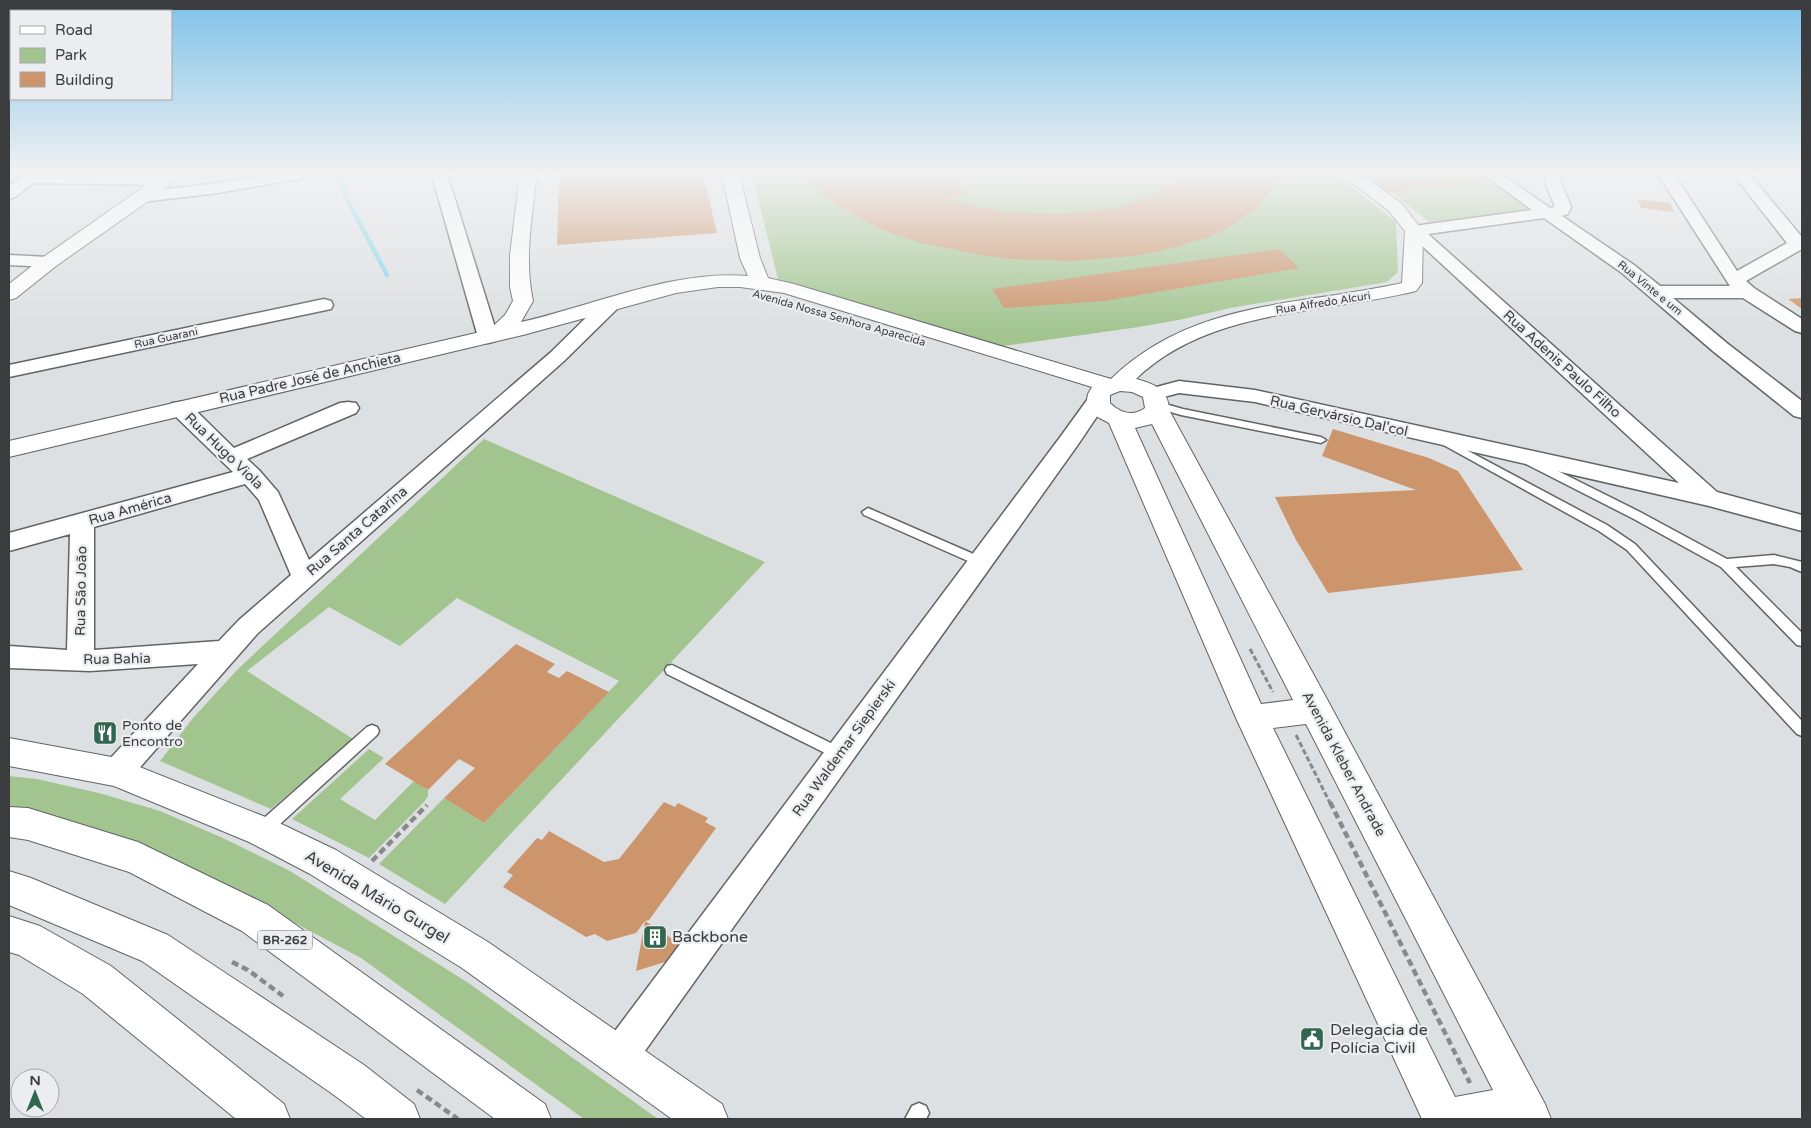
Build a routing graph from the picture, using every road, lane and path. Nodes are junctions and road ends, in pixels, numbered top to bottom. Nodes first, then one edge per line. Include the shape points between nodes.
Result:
1 (99, 227) edge
2 (456, 227) edge
3 (523, 227) edge
4 (743, 227) edge
5 (1411, 227) edge
6 (1449, 227) edge
7 (1568, 227) edge
8 (1701, 227) edge
9 (1786, 227) edge
10 (1414, 231) junction
11 (1800, 243) edge
12 (9, 260) edge
13 (48, 262) junction
14 (760, 282) junction
15 (1740, 286) junction
16 (1658, 292) junction
17 (9, 294) edge
18 (523, 301) junction
19 (611, 304) junction
20 (324, 305) dead end
21 (570, 315) junction
22 (1802, 327) edge
23 (492, 336) junction
24 (1183, 339) junction
25 (9, 371) edge
26 (1110, 400) junction
27 (1153, 400) junction
28 (180, 408) junction
29 (348, 408) dead end
30 (1802, 411) edge
31 (1322, 440) dead end
32 (1442, 440) junction
33 (9, 449) edge
34 (232, 457) junction
35 (1526, 458) junction
36 (251, 476) junction
37 (1709, 498) junction
38 (868, 512) dead end
39 (1802, 522) edge
40 (82, 523) junction
41 (9, 542) edge
42 (981, 562) junction
43 (1725, 564) junction
44 (1802, 567) edge
45 (304, 577) junction
46 (1246, 641) dead end
47 (1802, 641) edge
48 (226, 651) junction
49 (9, 657) edge
50 (80, 660) junction
51 (672, 670) dead end
52 (1317, 710) junction
53 (1285, 714) junction
54 (1252, 718) junction
55 (1802, 730) edge
56 (372, 731) dead end
57 (9, 752) edge
58 (840, 754) junction
59 (117, 772) junction
60 (427, 805) dead end
61 (9, 822) edge
62 (260, 831) junction
63 (352, 881) junction
64 (9, 888) edge
65 (9, 934) edge
66 (619, 1056) junction
67 (1497, 1114) edge
68 (269, 1119) edge
69 (398, 1119) edge
70 (530, 1119) edge
71 (708, 1119) edge
72 (1444, 1119) edge

1 - 13 street
2 - 23 street
3 - 18 street via 519,266
4 - 14 street via 750,258
5 - 10 street
6 - 10 street
7 - 16 street, Rua Vinte e um
8 - 15 street
9 - 11 street
10 - 24 street, Rua Alfredo Alcuri via 1412,283 1409,287 1238,317
10 - 37 street, Rua Adenis Paulo Filho
11 - 15 street
12 - 13 street
13 - 17 street
14 - 19 street, Avenida Nossa Senhora Aparecida via 702,282 637,295
14 - 26 street, Avenida Nossa Senhora Aparecida via 1050,366
15 - 16 street
15 - 22 street
16 - 30 street, Rua Vinte e um via 1721,348
18 - 21 street via 544,310
18 - 23 street via 514,318
19 - 21 street, Rua Padre José de Anchieta
19 - 26 street, Avenida Nossa Senhora Aparecida via 711,292 758,293
19 - 45 street, Rua Santa Catarina via 557,357
20 - 25 street, Rua Guarani
21 - 23 street, Rua Padre José de Anchieta
23 - 28 street, Rua Padre José de Anchieta
24 - 26 street, Rua Alfredo Alcuri via 1145,360
24 - 27 street, Rua Alfredo Alcuri via 1165,366
26 - 27 street via 1128,384
26 - 27 street via 1128,421 1147,418
26 - 42 street, Rua Waldemar Siepierski via 1092,428 1069,441
26 - 54 street
27 - 31 lane via 1181,412
27 - 32 street, Rua Gervársio Dal'col via 1179,387 1255,396
27 - 52 street, Avenida Kleber Andrade
28 - 33 street, Rua Padre José de Anchieta
28 - 34 street, Rua Hugo Viola
29 - 34 street
32 - 35 street, Rua Gervársio Dal'col
32 - 55 lane via 1603,528 1631,547
34 - 36 street, Rua Hugo Viola
35 - 37 street, Rua Gervársio Dal'col
35 - 43 lane, Rua Gervársio Dal'col
36 - 40 street, Rua América
36 - 45 street, Rua Hugo Viola via 270,498
37 - 39 street, Rua Gervársio Dal'col
38 - 42 lane
40 - 41 street, Rua América
40 - 50 street, Rua São João
42 - 58 street, Rua Waldemar Siepierski
43 - 44 lane via 1770,559
43 - 47 lane, Rua Gervársio Dal'col
45 - 48 street, Rua Santa Catarina
46 - 53 path
48 - 50 street, Rua Bahia
48 - 59 street, Rua Santa Catarina
49 - 50 street, Rua Bahia
51 - 58 lane
52 - 53 street
52 - 67 street, Avenida Kleber Andrade
53 - 54 street
53 - 67 path
54 - 72 street
56 - 62 lane
57 - 59 street, Avenida Mário Gurgel
58 - 66 street, Rua Waldemar Siepierski
59 - 62 street, Avenida Mário Gurgel
60 - 63 path
61 - 70 street, BR-262 via 28,824 138,858 255,918
62 - 63 street, Avenida Mário Gurgel via 323,862
63 - 66 street, Avenida Mário Gurgel via 476,955
64 - 69 street via 155,948 349,1080
65 - 68 street via 27,939 97,980
66 - 71 street, Avenida Mário Gurgel

